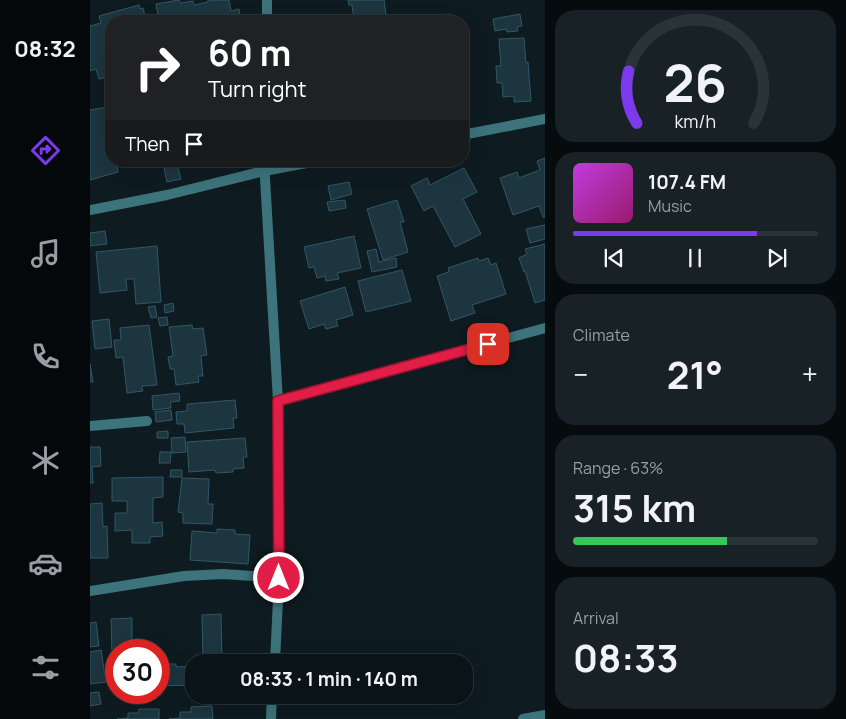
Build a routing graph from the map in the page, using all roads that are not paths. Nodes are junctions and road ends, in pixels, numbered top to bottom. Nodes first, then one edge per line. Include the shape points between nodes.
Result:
1 (267, 0) edge
2 (267, 15) edge
3 (545, 119) edge
4 (469, 133) edge
5 (261, 167) edge
6 (264, 167) edge
7 (90, 210) edge
8 (545, 328) edge
9 (278, 401) junction
10 (146, 421) dead end
11 (90, 426) edge
12 (279, 578) junction
13 (90, 591) edge
14 (275, 654) edge
15 (272, 704) edge
16 (545, 715) edge
17 (271, 719) edge
18 (523, 719) edge

1 - 2 street
3 - 4 street
5 - 7 street via 167,196
6 - 9 street
8 - 9 street
9 - 12 street
10 - 11 street
12 - 13 street via 223,574 184,576
12 - 14 street
15 - 17 street
16 - 18 street

